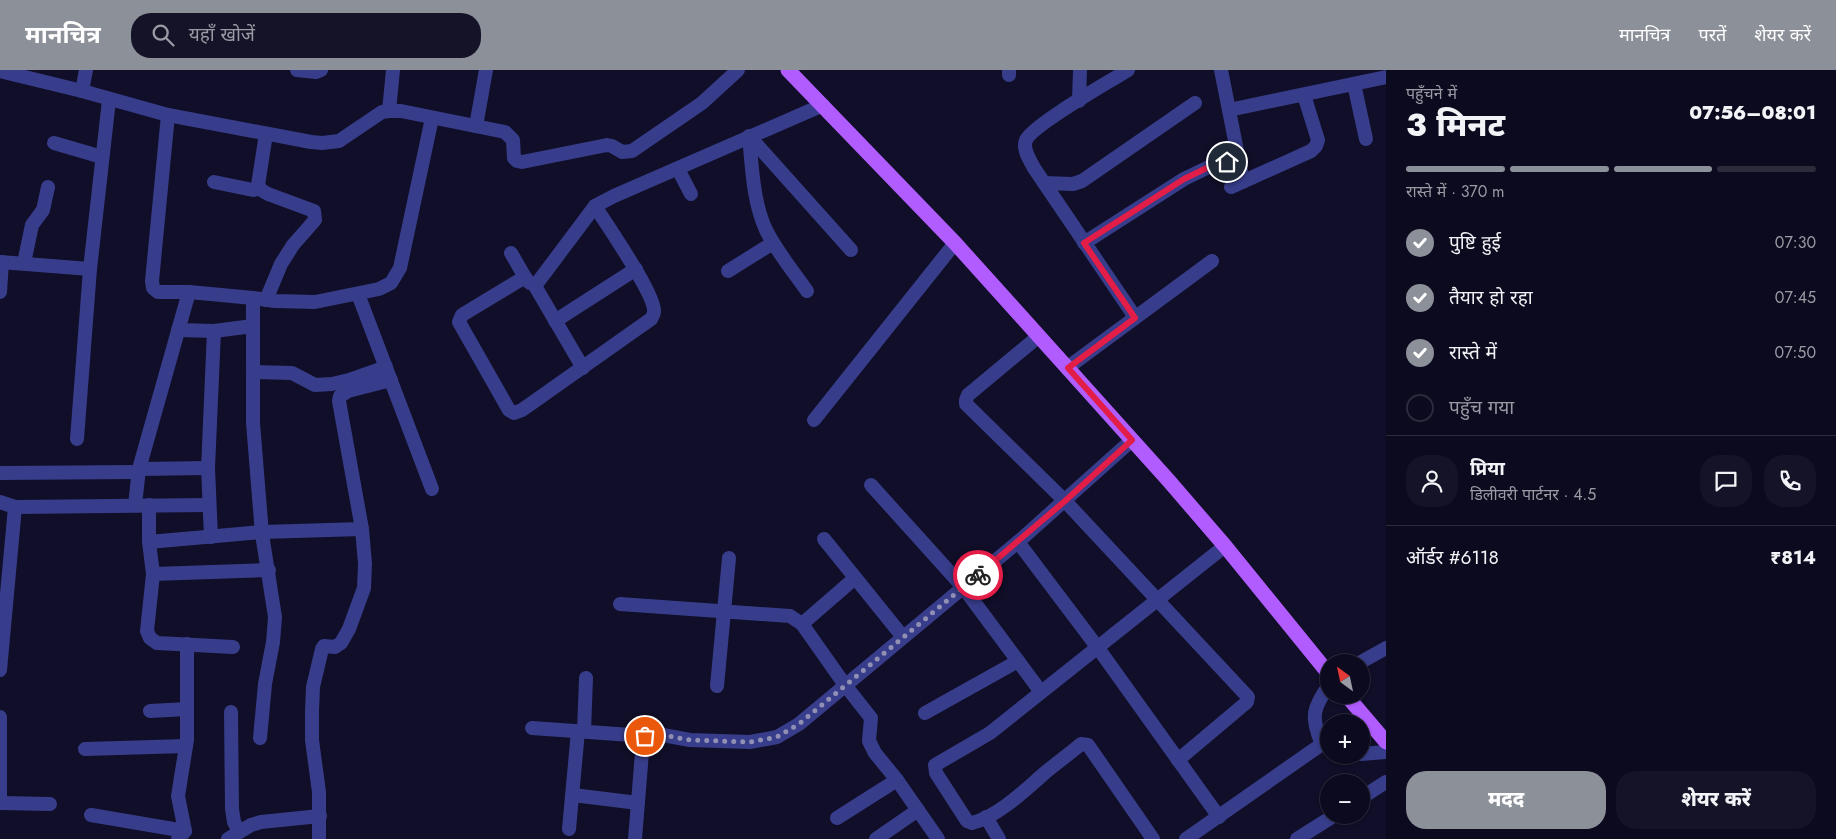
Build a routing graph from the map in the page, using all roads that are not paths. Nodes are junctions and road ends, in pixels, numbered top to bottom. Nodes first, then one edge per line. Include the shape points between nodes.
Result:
1 (86, 70) edge
2 (297, 70) edge
3 (321, 70) edge
4 (392, 70) edge
5 (486, 70) edge
6 (738, 70) edge
7 (788, 70) edge
8 (1080, 70) edge
9 (1128, 70) edge
10 (1221, 70) edge
11 (0, 71) edge
12 (1386, 77) edge
13 (1354, 84) junction
14 (82, 91) junction
15 (1304, 95) junction
16 (109, 100) junction
17 (1079, 101) junction
18 (1195, 104) dead end
19 (823, 105) junction
20 (1229, 110) junction
21 (389, 111) junction
22 (168, 115) junction
23 (432, 118) junction
24 (476, 126) junction
25 (266, 134) junction
26 (749, 136) junction
27 (1366, 139) dead end
28 (54, 143) dead end
29 (102, 157) junction
30 (1238, 159) junction
31 (678, 169) junction
32 (214, 182) dead end
33 (1044, 183) junction
34 (48, 186) dead end
35 (260, 188) junction
36 (691, 194) dead end
37 (595, 206) junction
38 (773, 243) junction
39 (955, 243) junction
40 (1084, 243) junction
41 (851, 250) dead end
42 (511, 253) dead end
43 (1212, 261) dead end
44 (1, 262) edge
45 (24, 263) junction
46 (90, 269) junction
47 (636, 269) junction
48 (728, 271) dead end
49 (530, 282) junction
50 (807, 291) dead end
51 (0, 292) edge
52 (189, 292) junction
53 (358, 294) junction
54 (260, 299) junction
55 (1135, 318) junction
56 (555, 321) junction
57 (253, 326) junction
58 (178, 330) junction
59 (214, 331) junction
60 (1039, 336) junction
61 (583, 368) junction
62 (1068, 368) junction
63 (253, 372) junction
64 (388, 373) junction
65 (814, 420) dead end
66 (78, 439) dead end
67 (1132, 440) junction
68 (208, 468) junction
69 (138, 471) junction
70 (0, 473) edge
71 (871, 485) dead end
72 (432, 489) dead end
73 (1065, 501) junction
74 (0, 502) edge
75 (209, 504) junction
76 (142, 505) junction
77 (15, 507) junction
78 (362, 529) junction
79 (262, 532) junction
80 (211, 537) junction
81 (824, 539) dead end
82 (149, 542) junction
83 (1018, 542) junction
84 (1225, 546) junction
85 (729, 558) dead end
86 (269, 570) junction
87 (153, 574) junction
88 (855, 578) junction
89 (963, 587) junction
90 (1158, 600) junction
91 (620, 604) dead end
92 (724, 612) junction
93 (802, 624) junction
94 (903, 637) junction
95 (187, 644) junction
96 (233, 647) dead end
97 (1098, 648) junction
98 (1386, 648) edge
99 (1370, 657) edge
100 (1018, 661) junction
101 (1320, 663) edge
102 (0, 670) edge
103 (586, 678) dead end
104 (717, 686) dead end
105 (845, 686) junction
106 (1041, 692) junction
107 (1320, 698) edge
108 (1354, 704) edge
109 (187, 709) junction
110 (150, 711) dead end
111 (231, 712) dead end
112 (924, 713) dead end
113 (0, 717) edge
114 (532, 728) dead end
115 (581, 731) junction
116 (645, 736) junction
117 (1320, 736) edge
118 (260, 738) dead end
119 (1386, 742) edge
120 (186, 746) junction
121 (84, 749) dead end
122 (1320, 749) edge
123 (1386, 752) edge
124 (1370, 753) edge
125 (1178, 760) junction
126 (898, 780) junction
127 (1386, 782) edge
128 (1370, 792) edge
129 (573, 795) junction
130 (0, 803) edge
131 (638, 803) junction
132 (50, 804) dead end
133 (918, 810) junction
134 (91, 815) dead end
135 (320, 816) junction
136 (986, 817) junction
137 (1219, 817) junction
138 (837, 818) dead end
139 (1321, 824) edge
140 (569, 829) dead end
141 (182, 835) edge
142 (233, 835) edge
143 (320, 839) edge
144 (635, 839) edge
145 (876, 839) edge
146 (938, 839) edge
147 (999, 839) edge
148 (1153, 839) edge
149 (1186, 839) edge
150 (1297, 839) edge

1 - 14 street
2 - 3 street
4 - 21 street
5 - 24 street
6 - 24 street via 702,103 627,153 607,145 522,162 514,158 510,136 499,130
7 - 19 main road
8 - 17 street
9 - 17 street
10 - 20 street
11 - 14 street
12 - 13 street
13 - 15 street
13 - 27 street
14 - 16 street
15 - 20 street
15 - 30 street via 1318,140 1311,151 1237,184
16 - 22 street
16 - 29 street
17 - 33 street via 1031,132 1025,141 1026,151
18 - 33 street via 1082,181 1073,184
19 - 26 street
19 - 39 main road
20 - 30 street
21 - 23 street
21 - 25 street via 382,112 346,137 333,142 311,142
22 - 25 street
22 - 52 street via 152,281 158,292
23 - 24 street
23 - 53 street via 400,268 391,283
25 - 35 street
26 - 31 street
26 - 38 street via 755,193
26 - 41 street
28 - 29 street
29 - 46 street
30 - 40 street via 1215,164 1184,179
31 - 36 street
31 - 37 street
32 - 35 street via 253,190
33 - 40 street
34 - 45 street via 43,210 32,225
35 - 54 street via 314,211 315,220 293,244
37 - 47 street
37 - 49 street
38 - 48 street
38 - 50 street
39 - 60 main road
39 - 65 street
40 - 55 street
42 - 49 street
43 - 55 street
44 - 45 street
44 - 51 street
45 - 46 street
46 - 66 street
47 - 56 street
47 - 61 street via 652,303 654,312 651,320
49 - 56 street
49 - 61 street via 462,315 459,322 509,410 514,413 522,410
52 - 54 street
52 - 58 street
53 - 54 street via 315,302
53 - 64 street
54 - 57 street
55 - 62 street
56 - 61 street
57 - 59 street
57 - 63 street
58 - 59 street
58 - 69 street
59 - 68 street
60 - 62 main road
60 - 73 street via 968,395 966,404
62 - 67 main road
63 - 64 street via 292,373 315,384
63 - 79 street via 253,423
64 - 72 street
64 - 78 street via 348,391 340,396 339,402
67 - 73 street
67 - 84 main road
68 - 69 street
68 - 75 street
69 - 70 street
69 - 76 street
71 - 89 street
73 - 83 street
73 - 90 street
74 - 77 street
75 - 76 street
75 - 80 street
76 - 77 street
76 - 82 street
77 - 102 street
78 - 79 street
78 - 135 street via 364,588 341,643 322,649 313,687 312,740
79 - 80 street
79 - 86 street
80 - 82 street
81 - 88 street
82 - 87 street
83 - 89 street
83 - 97 street
84 - 90 street
84 - 101 main road
85 - 92 street
86 - 87 street
86 - 118 street via 273,642
87 - 95 street via 147,631 150,638 157,642
88 - 93 street
88 - 94 street
89 - 94 street
89 - 100 street
90 - 97 street
90 - 125 street via 1248,697 1247,702
91 - 92 street
92 - 93 street via 790,616
92 - 104 street
93 - 105 street
94 - 105 street
95 - 96 street
95 - 109 street
97 - 106 street
97 - 125 street
98 - 99 street
100 - 106 street
100 - 112 street
103 - 115 street
105 - 116 street via 799,724 777,737 750,742 690,740 652,733
105 - 126 street via 872,718 869,741
106 - 136 street via 990,733 935,765 936,773 967,821 972,824
107 - 117 street via 1314,712
108 - 119 main road
109 - 110 street
109 - 120 street
111 - 142 street
113 - 130 street
114 - 115 street
115 - 116 street
115 - 129 street
116 - 131 street
120 - 121 street
120 - 141 street via 178,796
122 - 137 street
123 - 124 street
125 - 137 street
126 - 133 street
126 - 138 street
127 - 128 street
129 - 131 street
129 - 140 street
130 - 132 street
131 - 144 street
133 - 145 street
133 - 146 street
134 - 141 street
135 - 142 street via 261,822
135 - 143 street
136 - 147 street
136 - 148 street via 1084,744 1091,749
137 - 149 street
139 - 150 street

